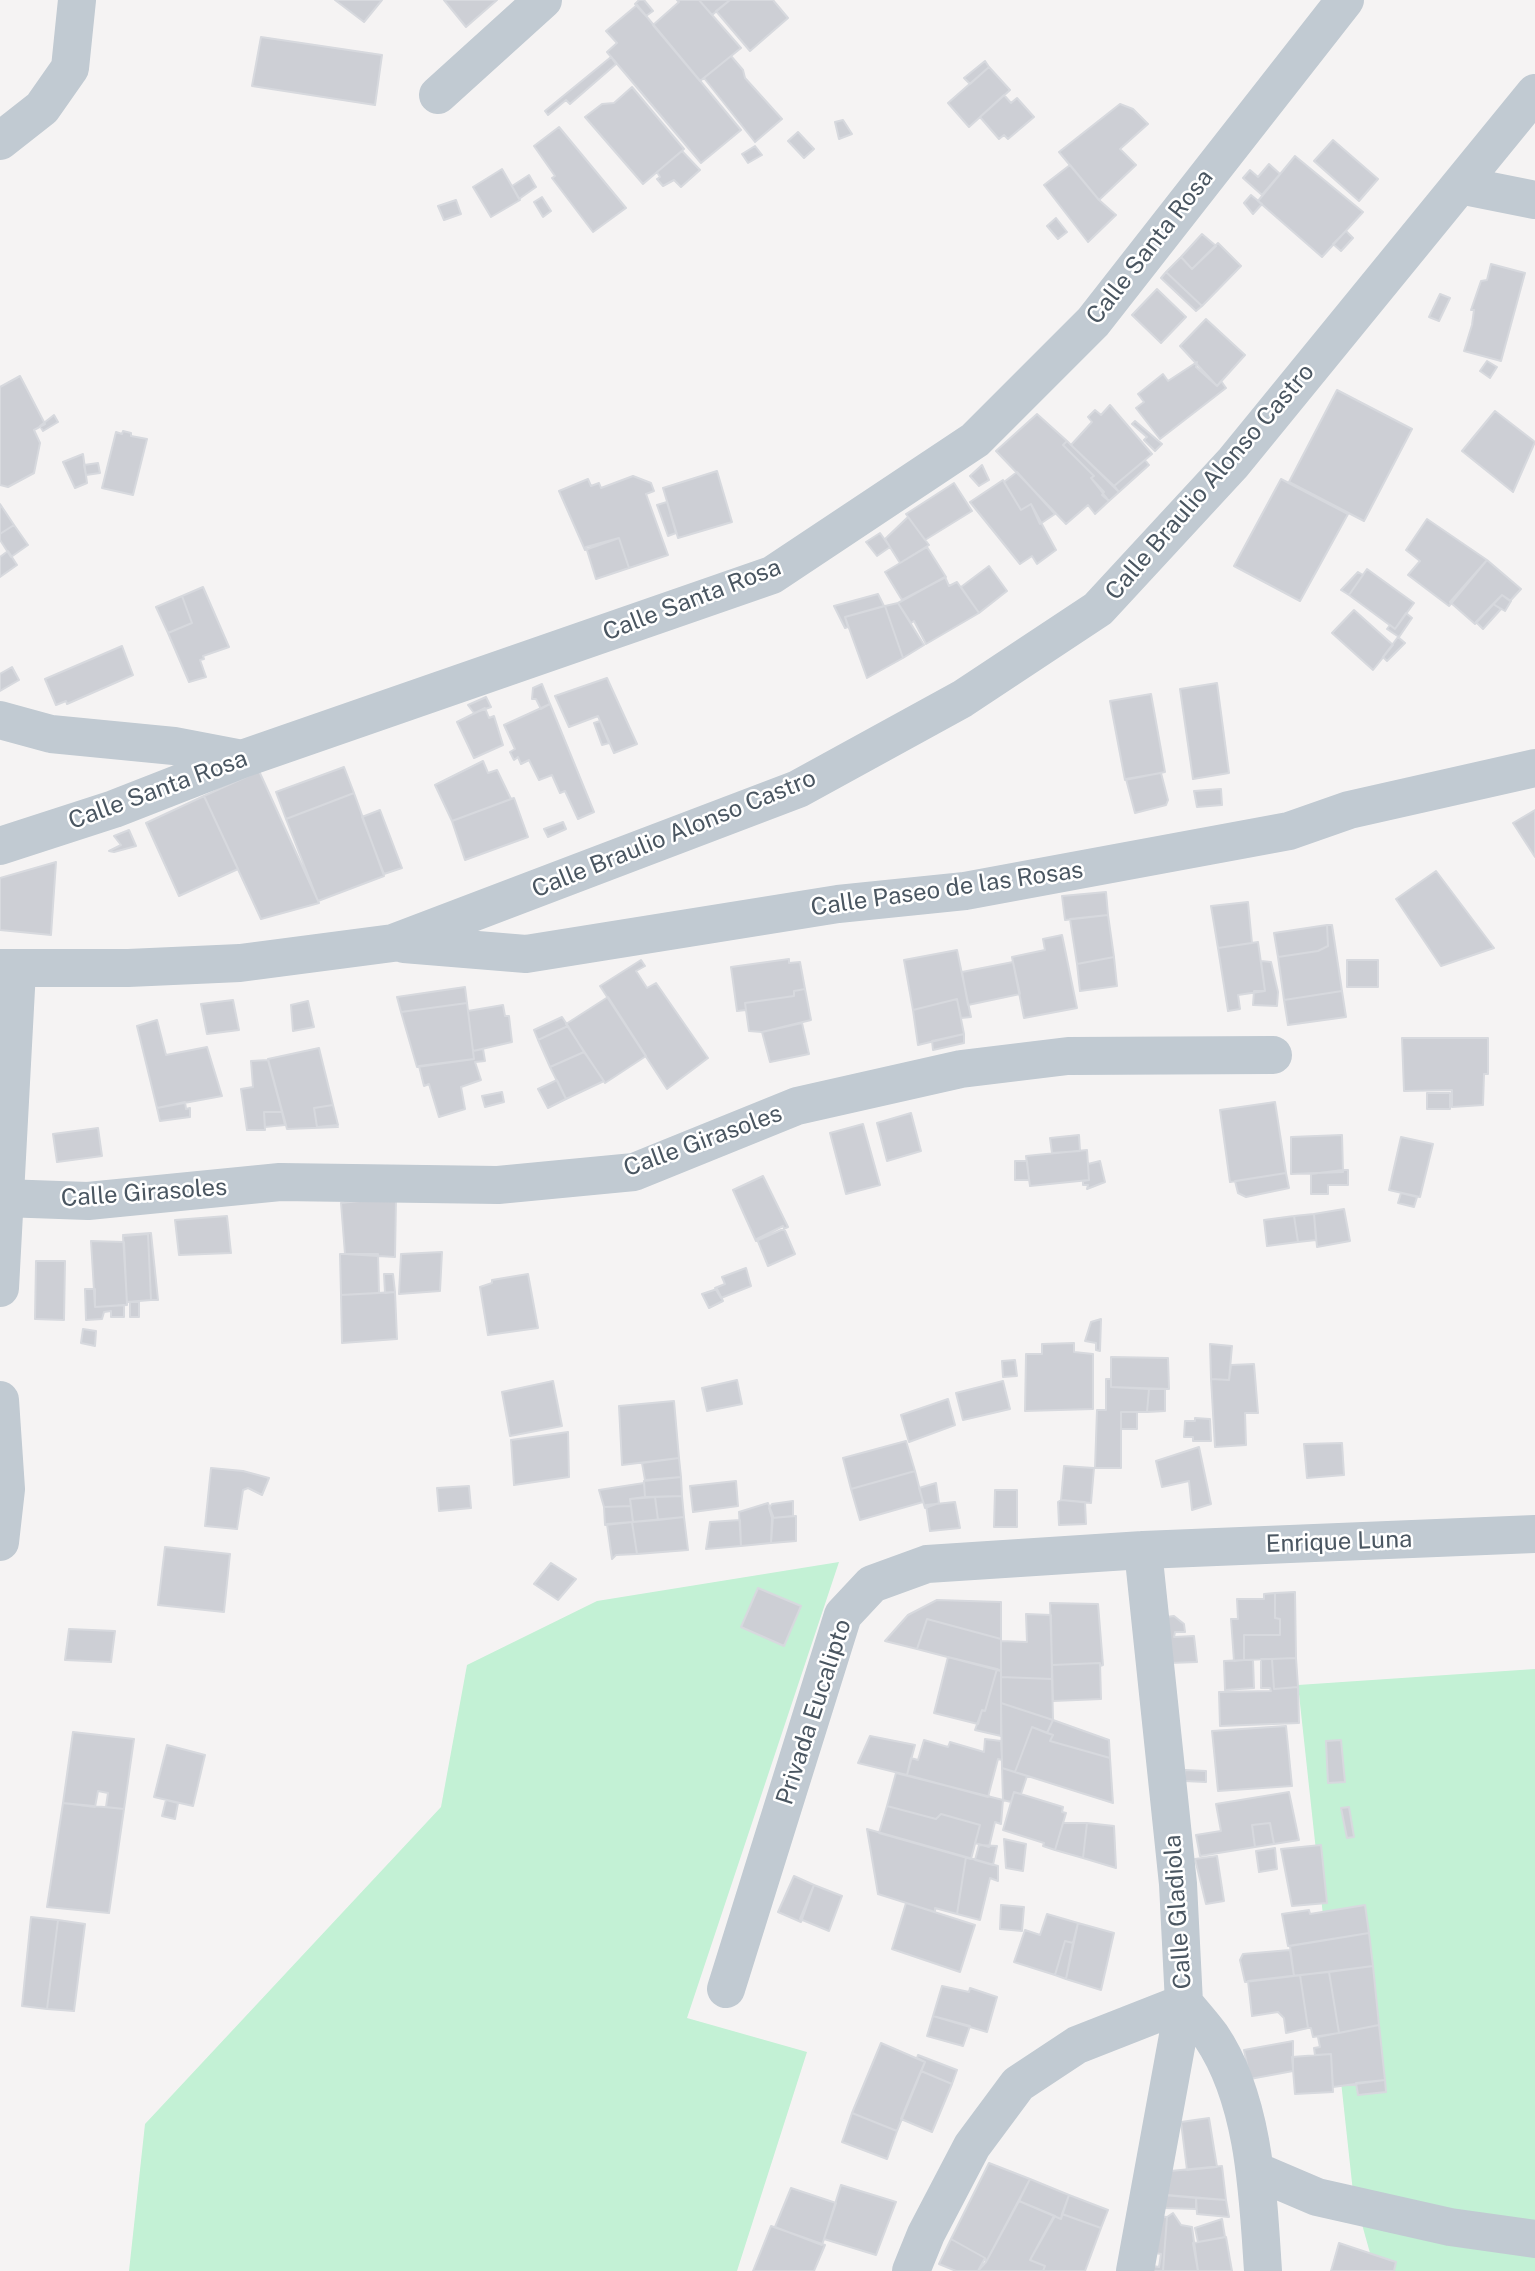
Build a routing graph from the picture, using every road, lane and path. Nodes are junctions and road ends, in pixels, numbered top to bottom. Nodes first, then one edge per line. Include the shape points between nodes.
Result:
1 (77, 0) edge
2 (542, 0) edge
3 (1345, 0) edge
4 (1535, 93) edge
5 (438, 95) dead end
6 (0, 141) edge
7 (1460, 185) junction
8 (1535, 200) edge
9 (0, 720) edge
10 (242, 759) junction
11 (1535, 768) edge
12 (0, 846) edge
13 (393, 943) junction
14 (8, 969) edge
15 (1273, 1055) dead end
16 (4, 1198) junction
17 (0, 1287) edge
18 (0, 1400) edge
19 (1535, 1534) edge
20 (0, 1542) edge
21 (1143, 1550) junction
22 (726, 1989) dead end
23 (1184, 2003) junction
24 (1256, 2171) junction
25 (1535, 2239) edge
26 (911, 2271) edge
27 (1135, 2271) edge
28 (1263, 2271) edge

1 - 6 street via 69,68 42,108
2 - 5 street
3 - 10 street, Calle Santa Rosa via 1093,321 975,440 772,575
4 - 7 street, Calle Braulio Alonso Castro
7 - 8 street
7 - 13 street, Calle Braulio Alonso Castro via 1233,463 1098,609 962,699 797,789
9 - 10 street via 51,734 174,746
10 - 12 street, Calle Santa Rosa via 114,809
11 - 13 street, Calle Paseo de las Rosas via 1349,810 1289,831 965,891 838,904 526,954
13 - 14 street, Calle Braulio Alonso Castro via 240,963
14 - 16 street
15 - 16 street, Calle Girasoles via 1069,1056 961,1069 797,1106 634,1172 499,1185 281,1182 88,1201
16 - 17 street
18 - 20 street via 6,1489
19 - 21 street, Enrique Luna
21 - 22 street, Privada Eucalipto via 926,1564 872,1584 843,1615
21 - 23 street, Calle Gladiola via 1178,1884
23 - 24 street via 1212,2038 1230,2075
23 - 26 street via 1077,2045 1018,2084 972,2146
23 - 27 street, Calle Gladiola
24 - 25 street via 1318,2197 1450,2227
24 - 28 street

